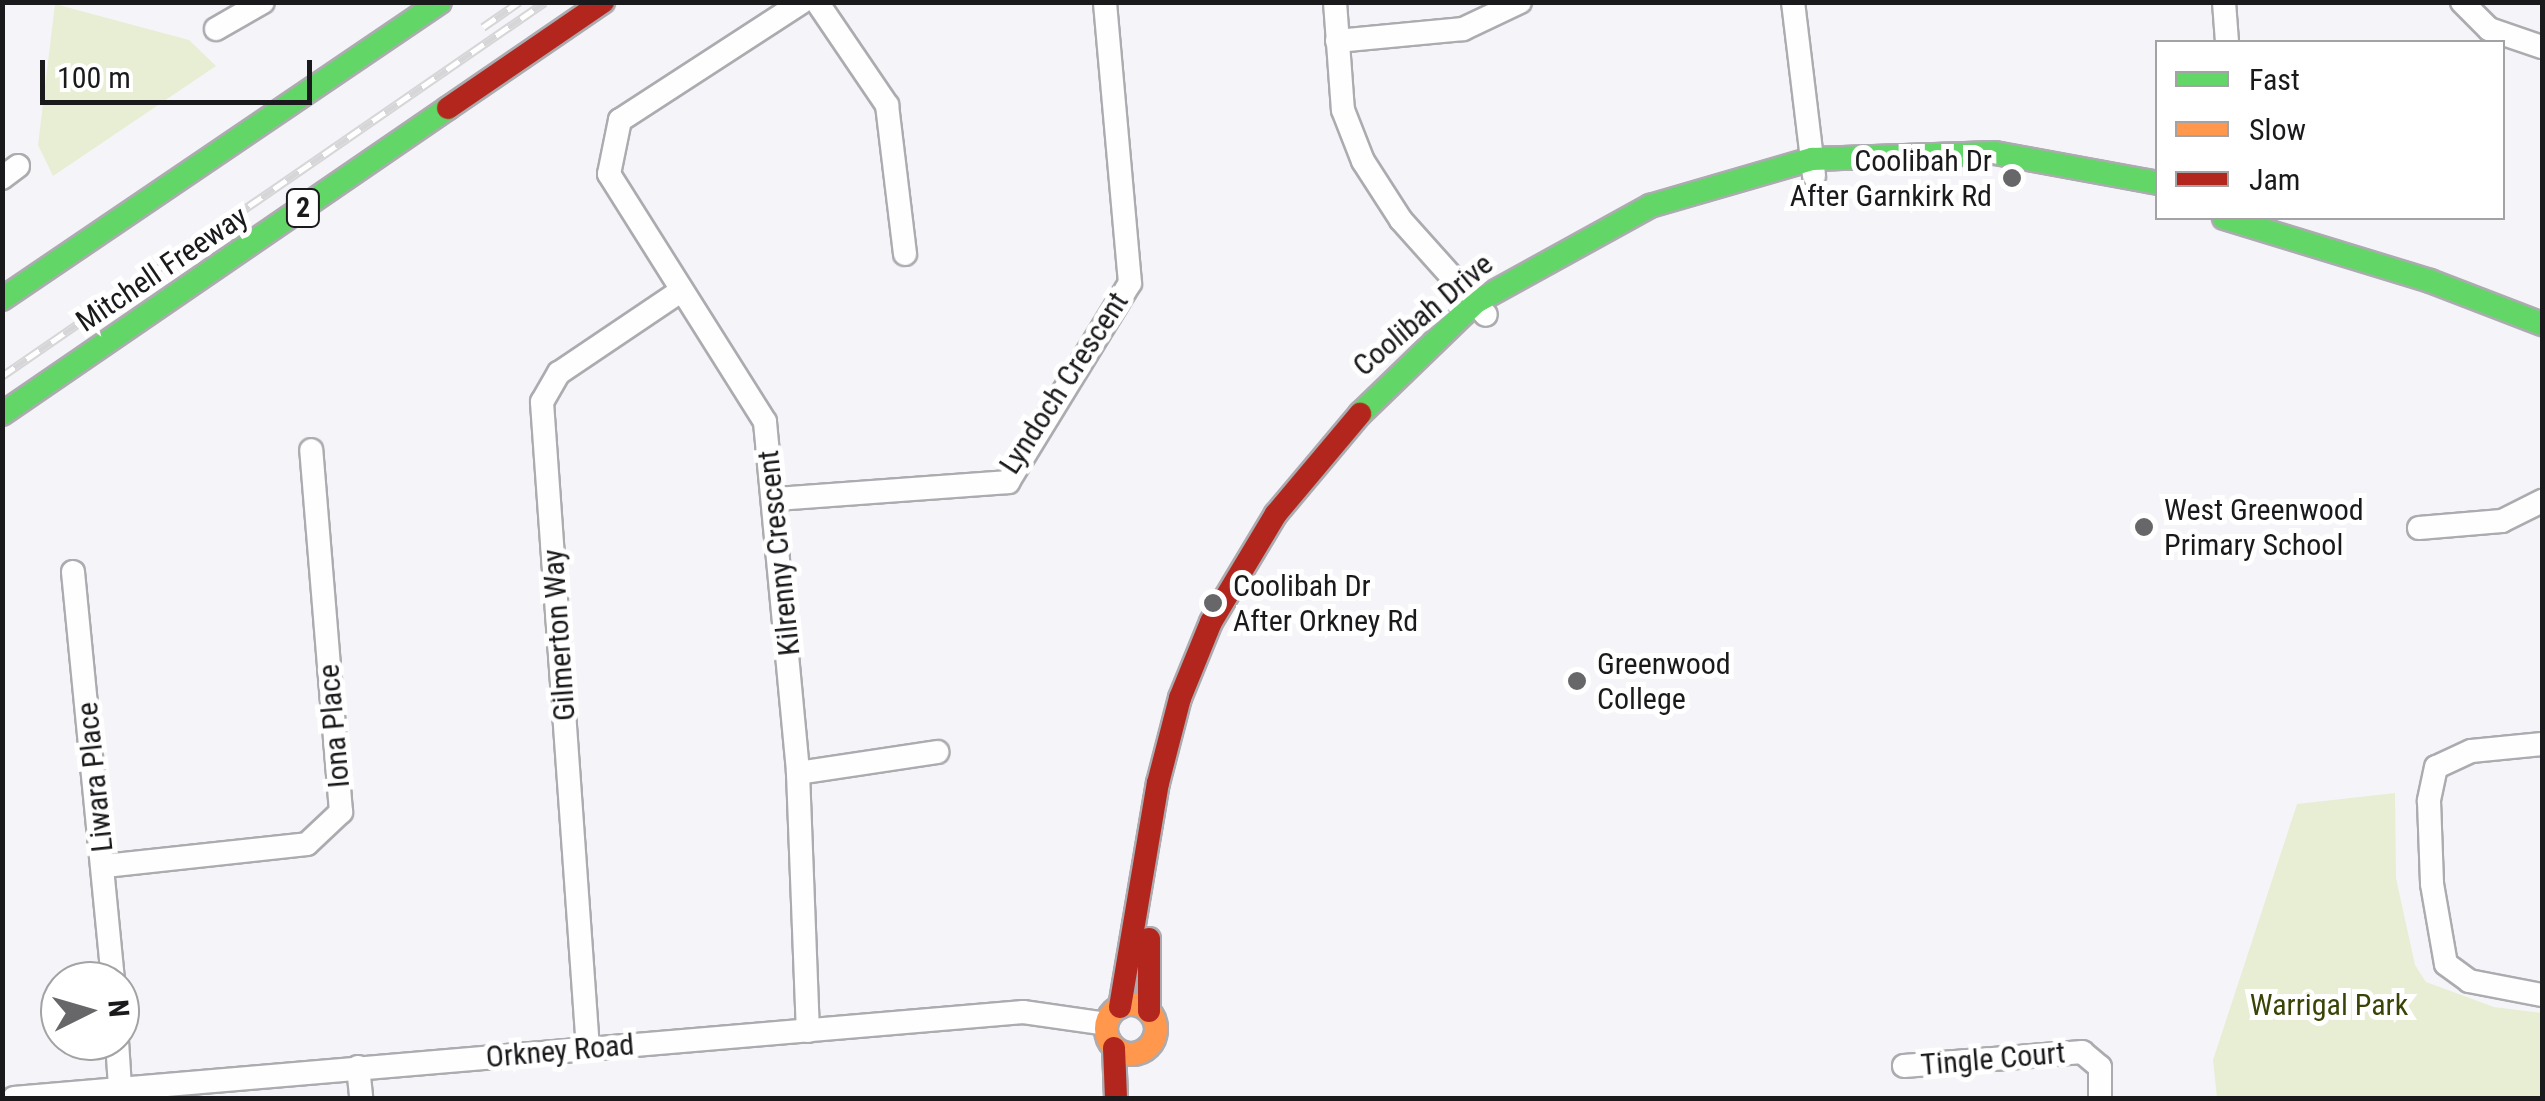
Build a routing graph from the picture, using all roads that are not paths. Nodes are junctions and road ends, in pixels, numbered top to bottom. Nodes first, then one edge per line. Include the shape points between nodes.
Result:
1 (262, 2) edge
2 (440, 2) edge
3 (602, 2) edge
4 (802, 2) edge
5 (816, 2) edge
6 (1104, 2) edge
7 (1335, 2) edge
8 (1520, 2) edge
9 (1793, 2) edge
10 (2224, 2) edge
11 (2462, 2) edge
12 (216, 29) dead end
13 (2227, 40) edge
14 (1338, 41) junction
15 (2542, 47) edge
16 (1813, 168) junction
17 (2155, 181) edge
18 (2155, 197) edge
19 (2231, 220) edge
20 (2283, 220) edge
21 (905, 254) dead end
22 (682, 290) junction
23 (2, 300) edge
24 (2542, 306) edge
25 (1481, 309) junction
26 (2542, 324) edge
27 (2, 414) edge
28 (310, 450) dead end
29 (777, 500) junction
30 (2542, 501) edge
31 (2419, 528) dead end
32 (73, 572) dead end
33 (2542, 744) edge
34 (937, 752) dead end
35 (798, 773) junction
36 (105, 866) junction
37 (112, 961) edge
38 (2542, 994) edge
39 (1149, 1011) junction
40 (1113, 1015) junction
41 (808, 1031) junction
42 (1114, 1048) junction
43 (588, 1049) junction
44 (1142, 1052) junction
45 (118, 1061) edge
46 (1904, 1066) dead end
47 (358, 1067) junction
48 (120, 1086) junction
49 (14, 1098) edge
50 (361, 1098) edge
51 (1116, 1098) edge
52 (1135, 1098) edge
53 (2100, 1098) edge

1 - 12 street
2 - 23 main road
3 - 27 main road, Mitchell Freeway / 2
4 - 22 street, Kilrenny Crescent via 620,120 609,174
5 - 21 street via 886,105
6 - 29 street, Lyndoch Crescent via 1130,282 1008,482
7 - 14 street
8 - 14 street via 1464,28
9 - 16 street
10 - 13 street
11 - 15 street via 2490,30
14 - 25 street via 1342,110 1362,162 1401,220
16 - 17 main road, Coolibah Drive via 1995,153
16 - 18 main road, Coolibah Drive via 2015,170
16 - 25 main road, Coolibah Drive via 1658,220
19 - 26 main road via 2430,281
20 - 24 main road
22 - 29 street, Kilrenny Crescent via 765,422
22 - 43 street, Gilmerton Way via 559,373 542,402
25 - 39 main road, Coolibah Drive via 1354,437 1289,522 1226,632 1172,786 1152,906
25 - 40 main road, Coolibah Drive via 1332,440 1276,514 1212,622 1180,698 1158,782
28 - 36 street, Iona Place via 341,812 307,844
29 - 35 street, Kilrenny Crescent
30 - 31 street via 2502,521
32 - 36 street, Liwara Place
33 - 38 street via 2471,751 2436,766 2429,800 2432,884 2446,964 2469,981
34 - 35 street
35 - 41 street, Kilrenny Crescent
36 - 37 street, Liwara Place
39 - 40 main road
39 - 44 main road, Coolibah Drive via 1156,1031
40 - 41 street, Orkney Road via 1023,1012
40 - 42 main road
41 - 43 street, Orkney Road
42 - 44 main road
42 - 51 main road
43 - 47 street, Orkney Road
44 - 52 main road
45 - 48 street
46 - 53 street, Tingle Court via 2082,1052 2100,1067
47 - 48 street, Orkney Road
47 - 50 street
48 - 49 street, Orkney Road

